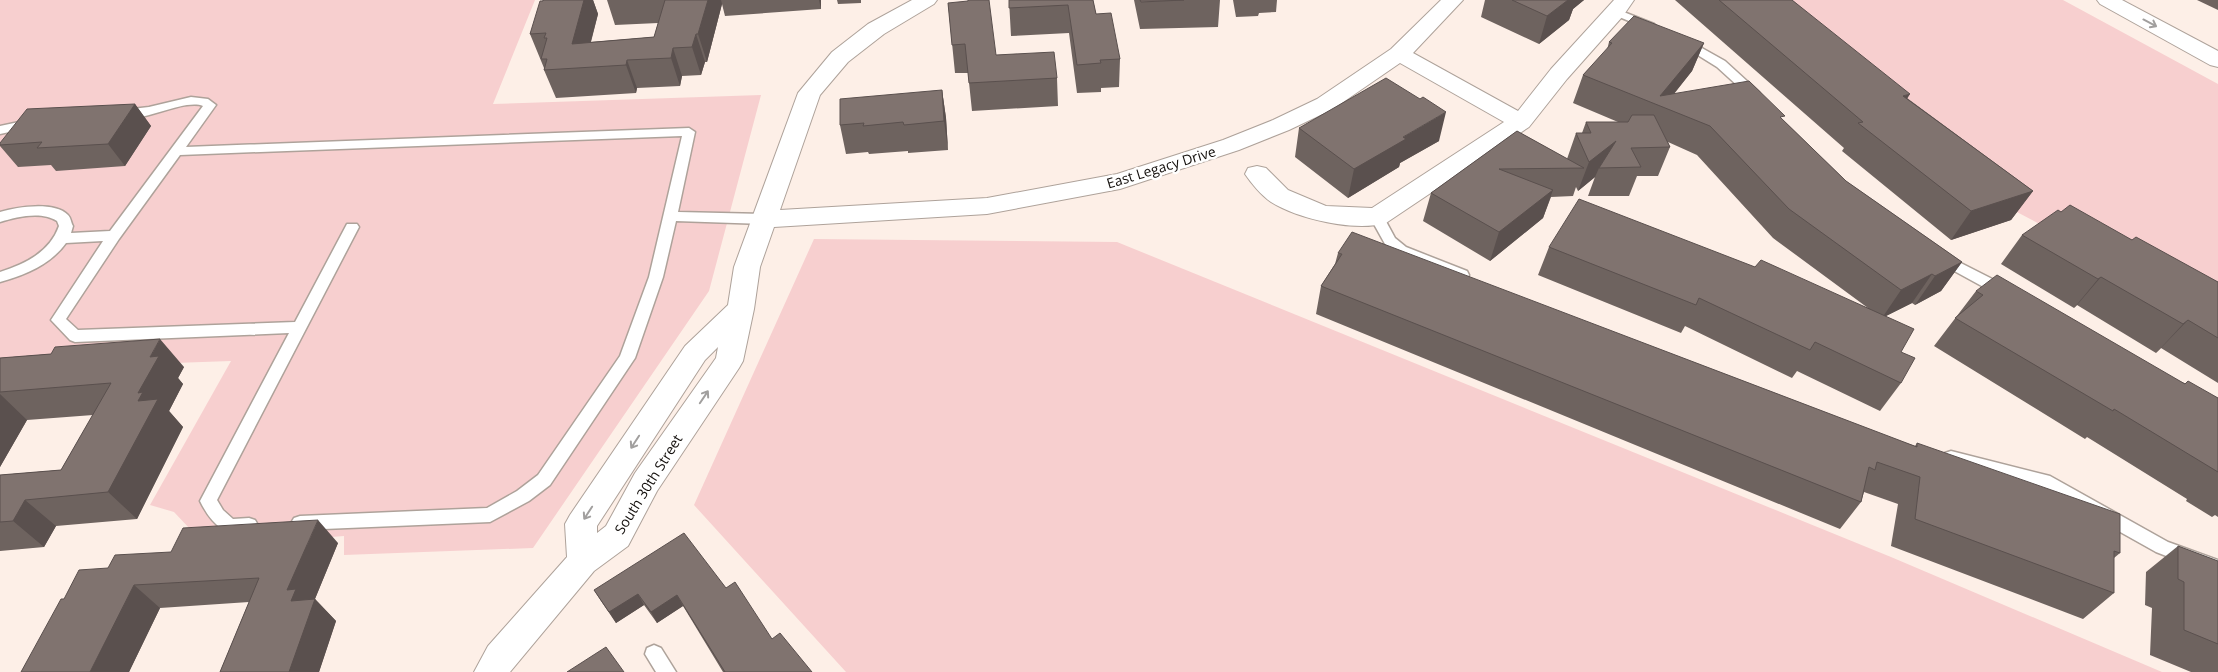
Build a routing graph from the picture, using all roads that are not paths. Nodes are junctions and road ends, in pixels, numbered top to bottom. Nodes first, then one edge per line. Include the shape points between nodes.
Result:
1 (927, 0) edge
2 (1453, 0) edge
3 (2107, 0) edge
4 (2138, 0) edge
5 (1620, 6) edge
6 (2218, 43) edge
7 (1399, 54) junction
8 (2218, 60) edge
9 (1768, 107) edge
10 (114, 115) edge
11 (43, 121) edge
12 (1521, 122) junction
13 (0, 130) edge
14 (178, 151) junction
15 (1257, 174) dead end
16 (669, 216) junction
17 (0, 217) edge
18 (1376, 217) junction
19 (765, 219) junction
20 (352, 227) dead end
21 (114, 236) junction
22 (62, 238) junction
23 (1933, 254) edge
24 (0, 277) edge
25 (1480, 282) edge
26 (2018, 300) edge
27 (741, 309) junction
28 (299, 328) junction
29 (650, 418) junction
30 (686, 423) junction
31 (1940, 456) edge
32 (280, 524) edge
33 (260, 525) edge
34 (583, 561) junction
35 (2218, 568) edge
36 (654, 654) dead end
37 (491, 672) edge
38 (667, 672) edge

1 - 19 street, South 30th Street via 876,29 840,57 808,93
2 - 7 street, East Legacy Drive
3 -> 8 street
4 - 6 street
5 - 9 lane via 1721,64
5 - 12 street
7 - 12 street
7 - 19 street, East Legacy Drive via 1325,104 1281,125 1120,181 988,206
10 - 14 lane via 150,111 185,101 208,103 210,105
11 - 13 lane
12 - 18 street
14 - 16 lane via 689,132
14 - 21 lane
15 - 18 street via 1279,196 1322,214
16 - 19 lane
16 - 32 lane via 656,277 627,358 544,480 490,515
17 - 22 lane via 19,212 48,211 64,221
18 - 25 lane via 1390,241 1400,250
19 - 27 street, South 30th Street via 747,267
20 - 28 lane
21 - 22 lane
21 - 28 lane via 58,320 75,336
22 - 24 lane via 42,258
23 - 26 lane
27 - 29 street via 695,354
30 -> 27 street, South 30th Street via 729,361
28 - 33 lane via 208,501 230,526
29 - 30 street, South 30th Street
29 -> 34 street via 581,524
30 - 34 street, South 30th Street via 646,482 617,536
31 - 35 lane via 2044,481 2162,547
34 - 37 street, South 30th Street
36 - 38 lane

